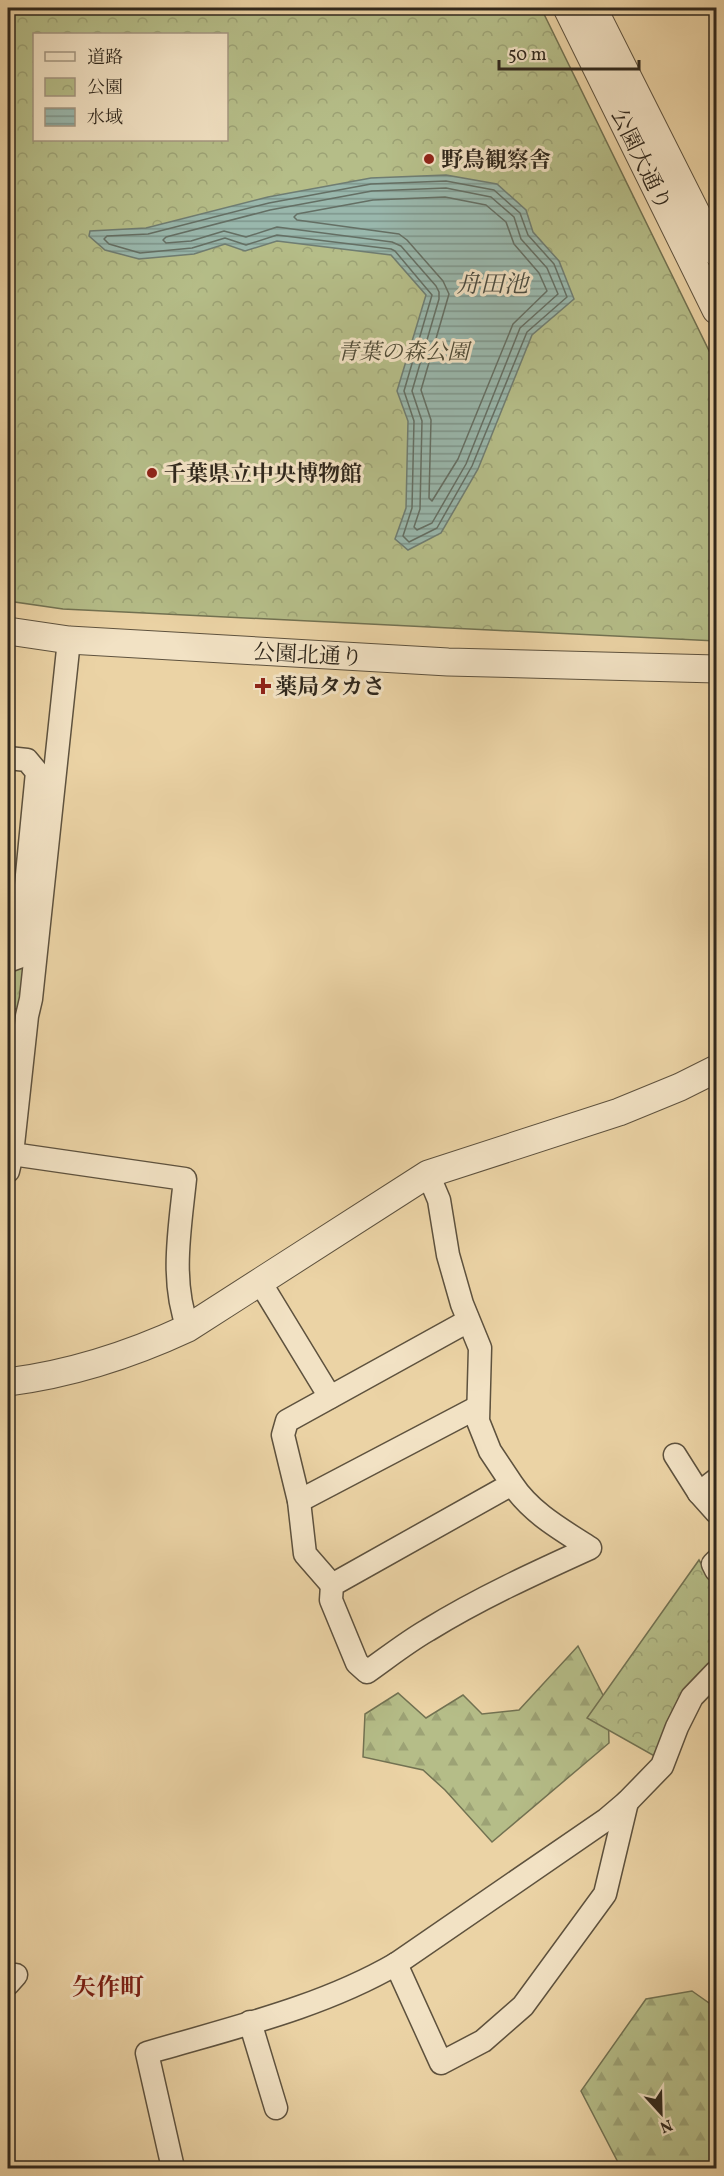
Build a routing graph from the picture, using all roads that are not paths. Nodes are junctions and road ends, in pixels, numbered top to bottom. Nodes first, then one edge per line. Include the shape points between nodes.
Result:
1 (567, 8) edge
2 (592, 8) edge
3 (717, 252) edge
4 (717, 310) edge
5 (8, 631) edge
6 (69, 640) junction
7 (717, 669) edge
8 (8, 758) edge
9 (17, 863) edge
10 (8, 961) edge
11 (717, 1069) edge
12 (12, 1094) edge
13 (10, 1163) edge
14 (428, 1174) junction
15 (260, 1282) junction
16 (468, 1321) junction
17 (188, 1328) junction
18 (8, 1382) edge
19 (330, 1397) junction
20 (478, 1407) junction
21 (675, 1455) dead end
22 (512, 1484) junction
23 (708, 1486) edge
24 (298, 1501) junction
25 (717, 1512) edge
26 (717, 1561) edge
27 (717, 1570) edge
28 (332, 1585) junction
29 (717, 1672) edge
30 (627, 1802) junction
31 (396, 1964) junction
32 (250, 2022) junction
33 (276, 2108) dead end
34 (173, 2169) edge

1 - 4 street, 公園大通り
2 - 3 street, 公園大通り
5 - 6 street, 公園北通り
6 - 7 street, 公園北通り via 448,663
6 - 12 street via 31,999
8 - 9 street via 27,760 37,772
9 - 10 street via 19,957
11 - 14 street via 619,1112
12 - 13 street
13 - 17 street via 185,1179 177,1251 181,1310
14 - 15 street
14 - 16 street via 439,1200 448,1255
15 - 17 street
15 - 19 street
16 - 19 street
16 - 20 street via 480,1348
17 - 18 street via 103,1362
19 - 24 street via 287,1421 283,1435
20 - 22 street via 478,1421 490,1451
20 - 24 street
21 - 23 street
22 - 28 street
22 - 28 street via 541,1516 590,1548 427,1630 367,1672 357,1663 331,1600
23 - 25 street
24 - 28 street via 305,1554
26 - 27 street via 713,1564
29 - 30 street via 692,1697 662,1766
30 - 31 street via 607,1820
30 - 31 street via 605,1894 523,2006 483,2041 441,2063
31 - 32 street via 329,1996
32 - 33 street
32 - 34 street via 147,2053

